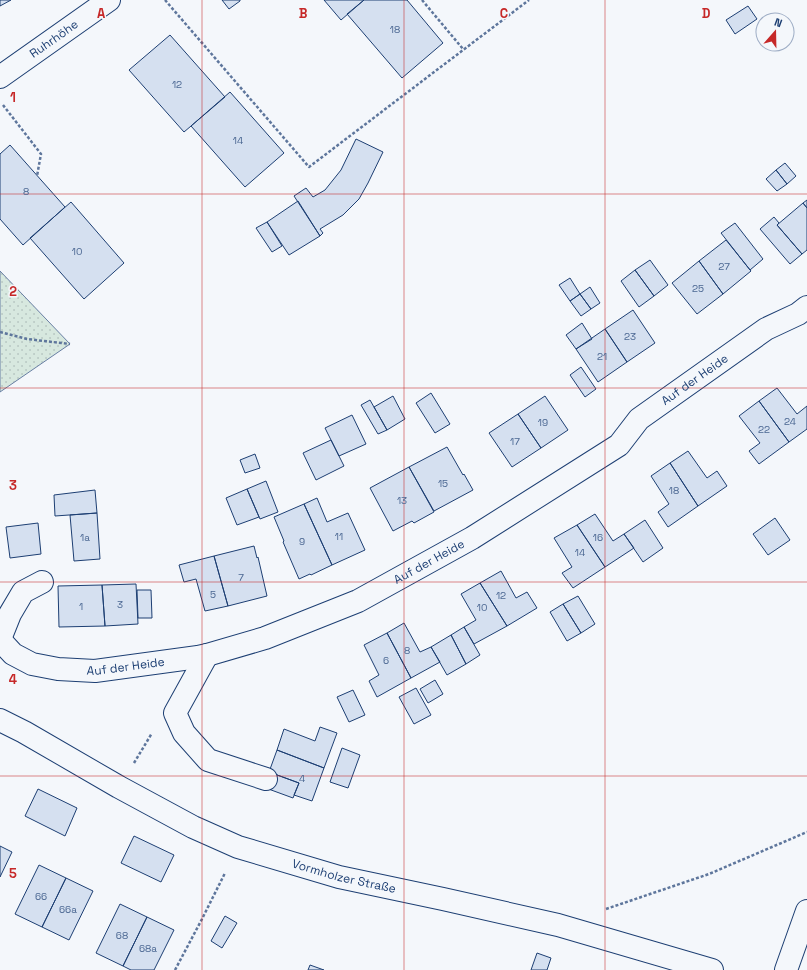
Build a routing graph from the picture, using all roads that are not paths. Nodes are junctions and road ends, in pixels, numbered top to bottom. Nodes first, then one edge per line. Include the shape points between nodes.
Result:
1 (109, 0) edge
2 (0, 77) edge
3 (807, 306) edge
4 (42, 582) dead end
5 (0, 640) edge
6 (207, 655) junction
7 (0, 720) edge
8 (266, 779) dead end
9 (807, 910) edge
10 (712, 970) edge
11 (786, 970) edge

1 - 2 street, Ruhrhöhe
3 - 6 street, Auf der Heide via 798,314 766,329 638,419 618,445 472,538 358,601 265,638
4 - 5 street via 23,592 10,614
5 - 6 street, Auf der Heide via 13,654 32,664 58,670 96,671
6 - 8 street via 175,713 184,733 208,760
7 - 10 street, Vormholzer Straße via 193,827 238,847 339,877 558,925
9 - 11 street

